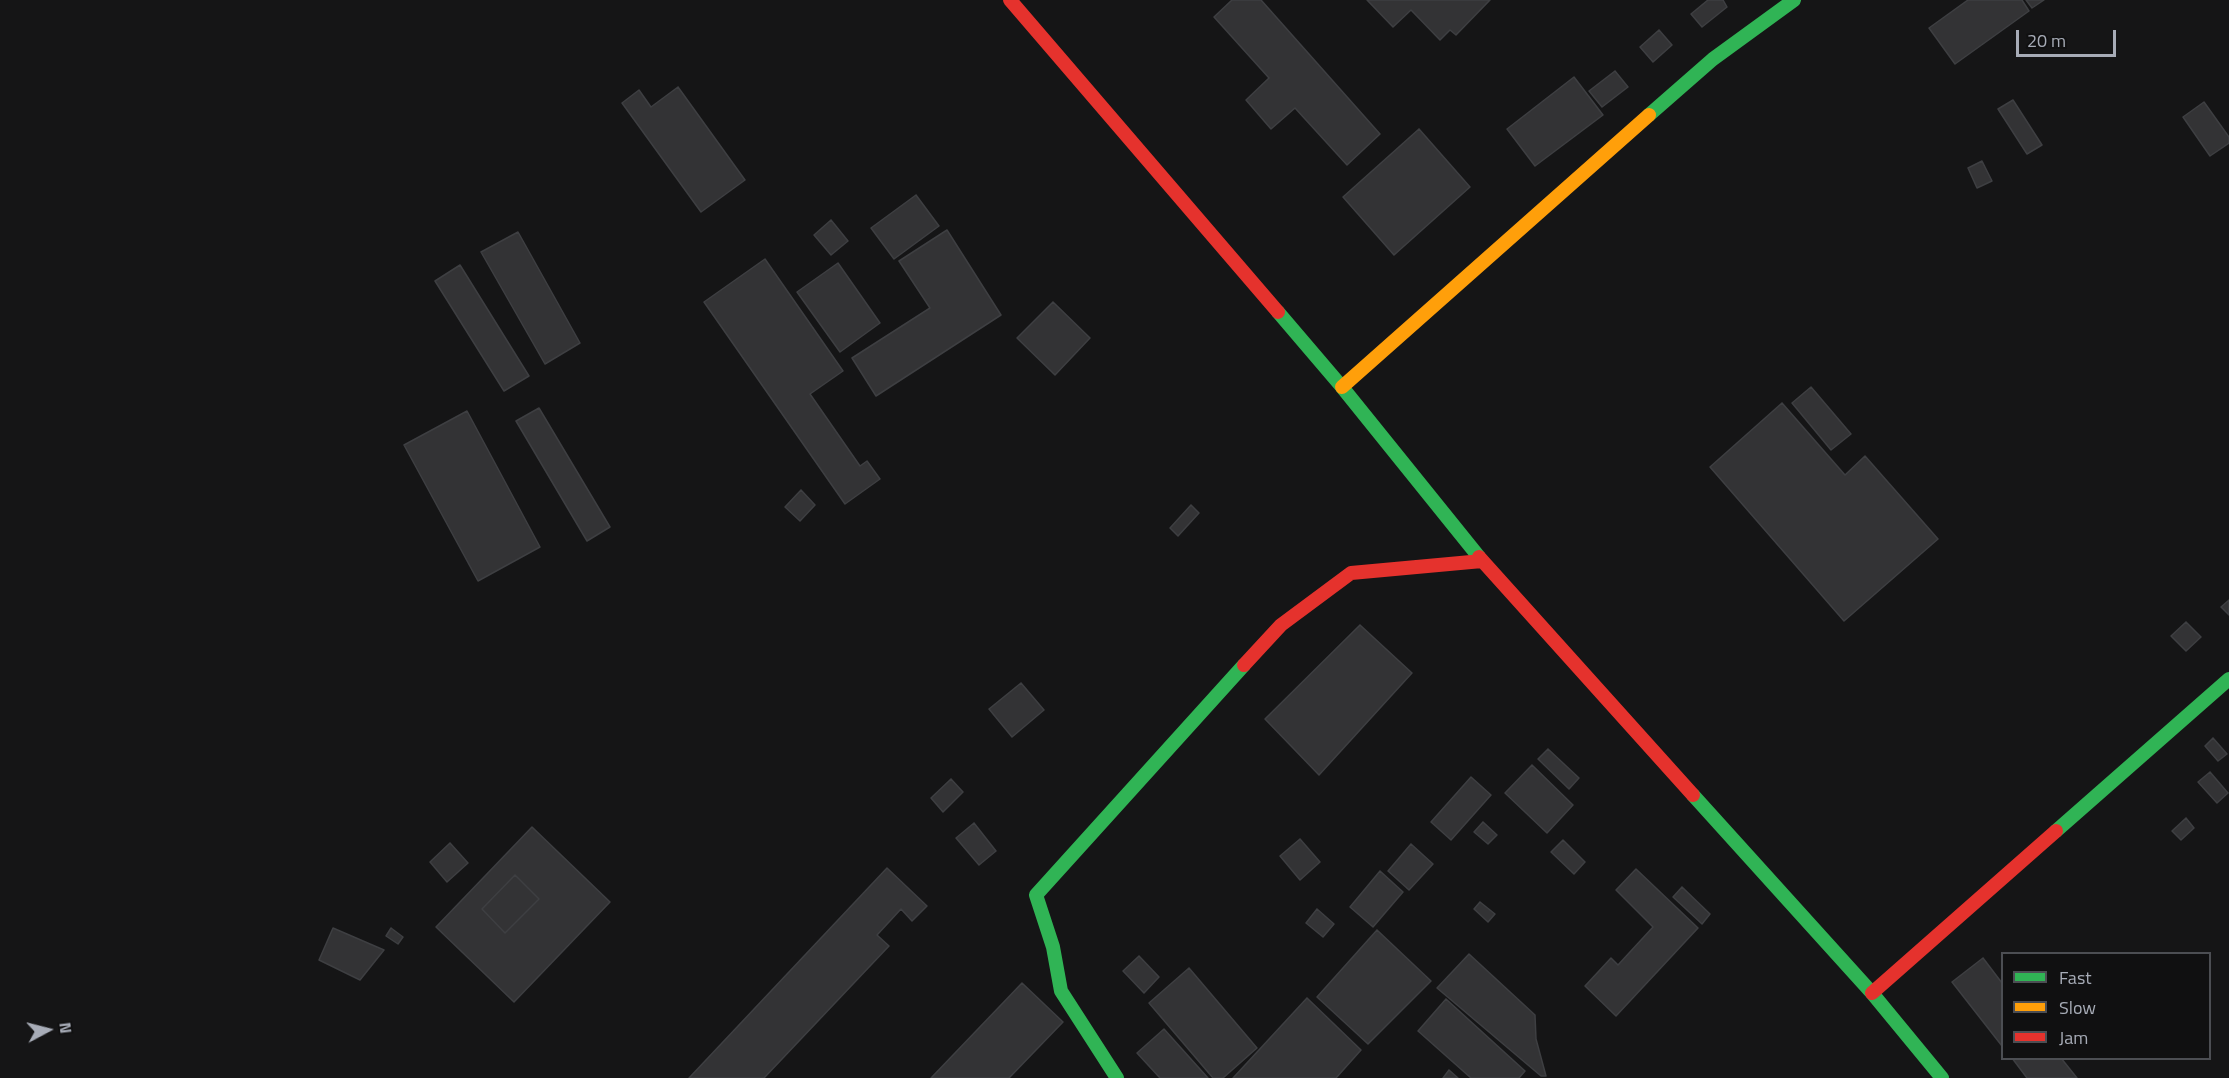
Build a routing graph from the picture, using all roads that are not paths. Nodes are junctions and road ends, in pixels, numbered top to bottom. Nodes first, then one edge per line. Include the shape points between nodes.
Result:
1 (1010, 0) edge
2 (1794, 0) edge
3 (1342, 387) junction
4 (1482, 561) junction
5 (2229, 679) edge
6 (1872, 993) junction
7 (1118, 1078) edge
8 (1942, 1078) edge

1 - 3 street
2 - 3 street via 1713,59
3 - 4 street
4 - 6 street
4 - 7 street via 1351,573 1281,624 1036,895 1053,947 1061,991
5 - 6 street
6 - 8 street

